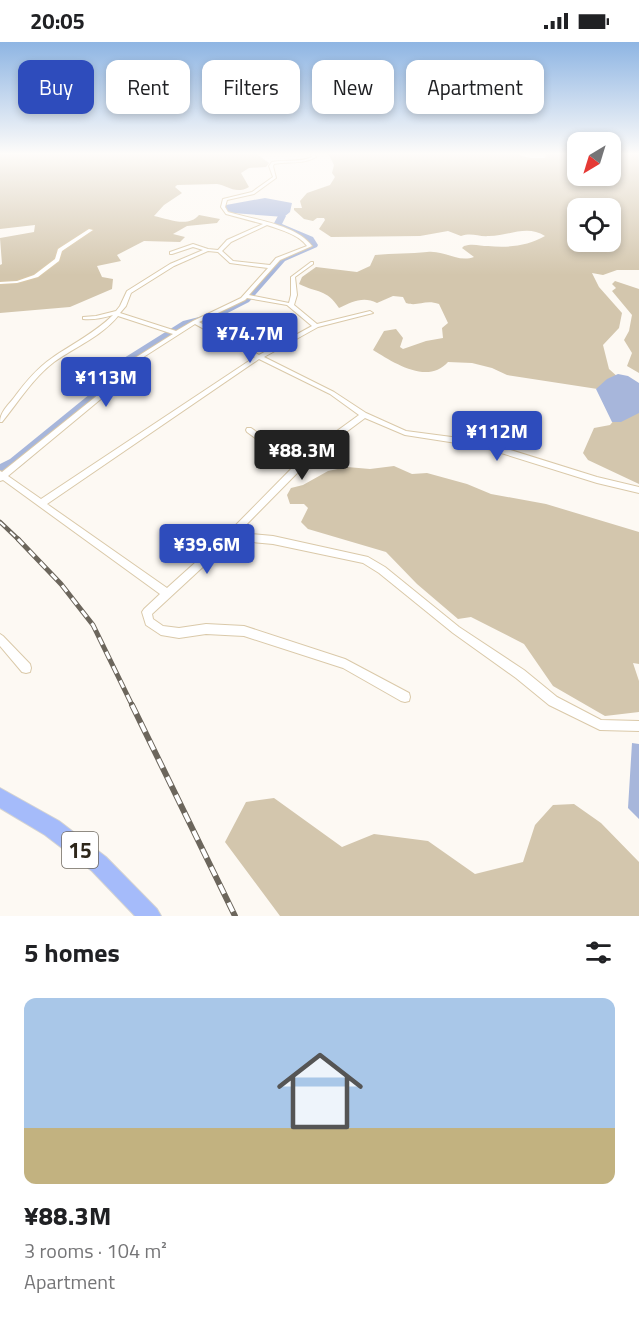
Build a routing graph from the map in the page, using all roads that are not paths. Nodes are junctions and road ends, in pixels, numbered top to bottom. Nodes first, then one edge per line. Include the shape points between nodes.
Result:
1 (247, 194) edge
2 (267, 224) junction
3 (91, 230) dead end
4 (207, 250) junction
5 (219, 252) junction
6 (172, 253) dead end
7 (311, 263) dead end
8 (271, 267) junction
9 (0, 283) edge
10 (245, 296) junction
11 (291, 306) junction
12 (116, 313) junction
13 (370, 313) dead end
14 (85, 318) dead end
15 (195, 322) junction
16 (316, 326) junction
17 (176, 333) junction
18 (259, 357) junction
19 (364, 415) junction
20 (0, 420) edge
21 (249, 430) dead end
22 (299, 466) junction
23 (1, 476) edge
24 (639, 490) edge
25 (42, 503) junction
26 (230, 536) junction
27 (166, 593) junction
28 (0, 639) edge
29 (26, 668) dead end
30 (405, 697) dead end
31 (639, 726) edge
32 (0, 797) edge
33 (150, 916) edge

1 - 2 street via 225,198 223,207 227,213
2 - 5 street via 229,242
2 - 8 street via 307,240 310,246 278,259
3 - 9 street via 60,250 57,260 36,276
4 - 5 street
4 - 6 street via 193,245
4 - 12 street via 133,288
5 - 8 street via 232,262
7 - 11 street via 293,277
8 - 10 street
10 - 11 street
10 - 15 street
11 - 16 street
12 - 14 street
12 - 17 street
12 - 20 street via 102,329 39,372
13 - 16 street
15 - 17 street
15 - 18 street
16 - 18 street
17 - 23 street via 129,364 117,383
18 - 19 street via 332,393
18 - 25 street
19 - 22 street
19 - 24 street via 405,434 482,444
21 - 22 street
22 - 26 street
23 - 25 street
25 - 27 street
26 - 27 street
26 - 31 street via 273,540 364,561 382,570 553,701 600,725
27 - 30 street via 147,612 149,622 161,630 244,632 345,664
28 - 29 street
32 - 33 main road, 15 via 52,828 99,864

